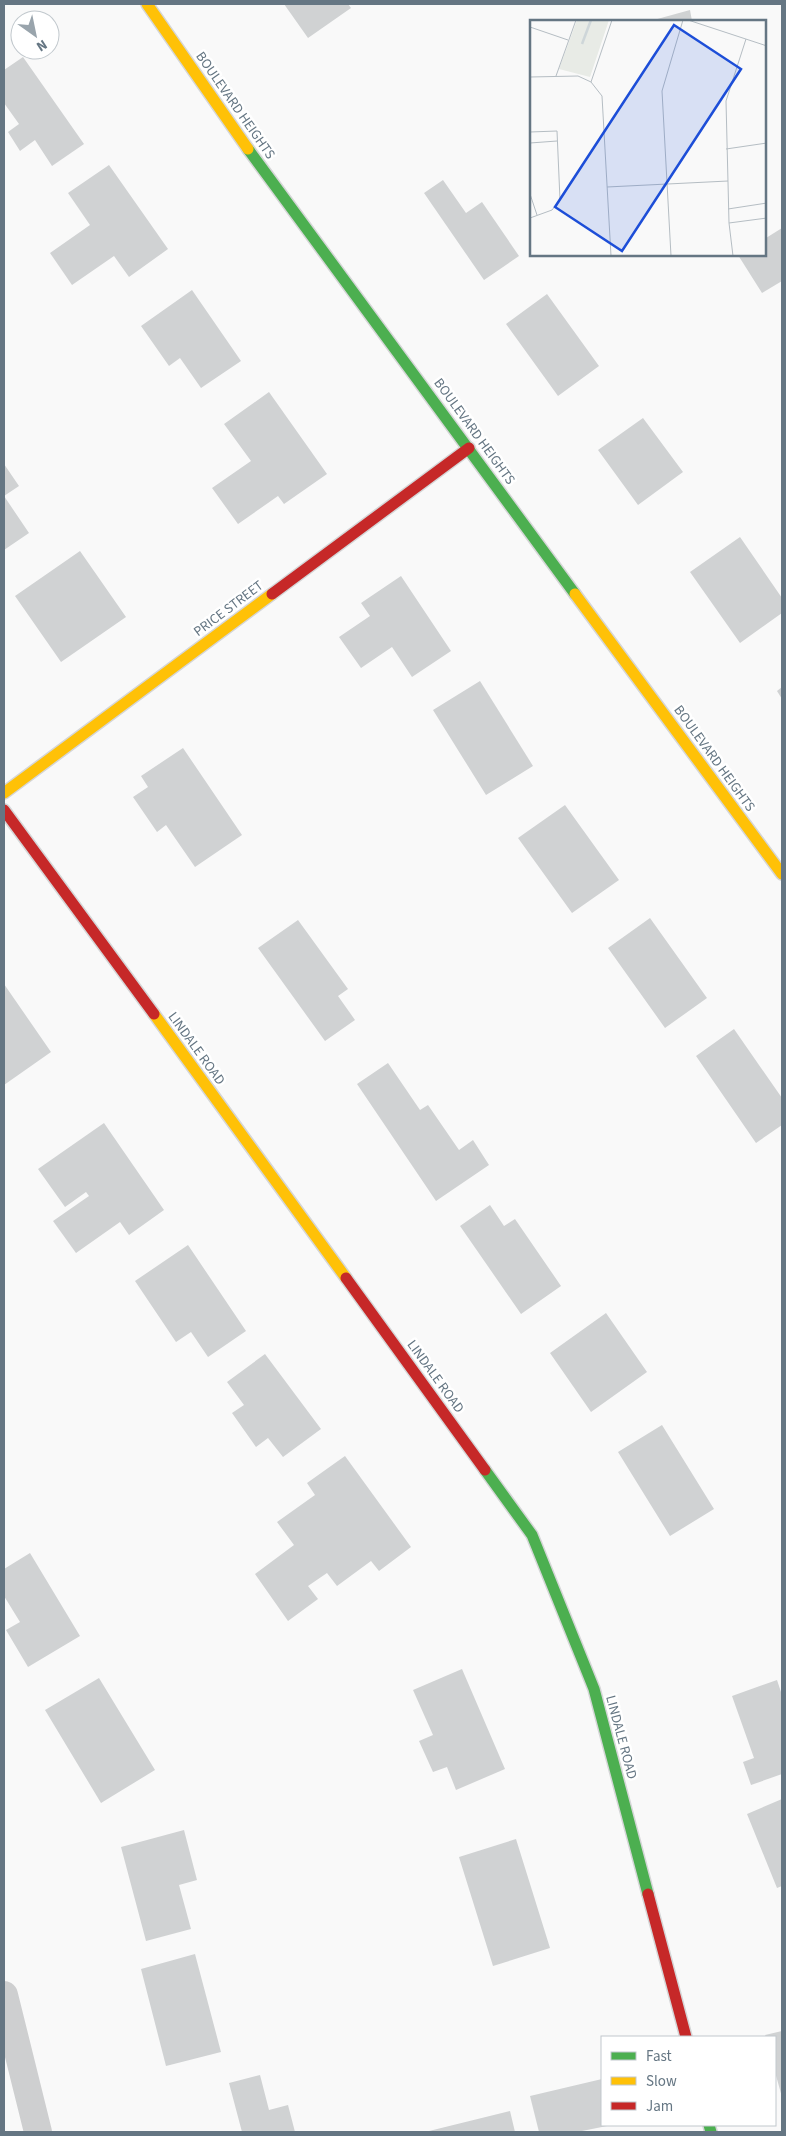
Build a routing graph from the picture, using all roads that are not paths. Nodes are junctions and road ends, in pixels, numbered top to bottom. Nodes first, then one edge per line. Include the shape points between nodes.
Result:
1 (147, 4) edge
2 (469, 448) junction
3 (4, 793) edge
4 (4, 810) edge
5 (782, 874) edge
6 (4, 1995) edge
7 (686, 2036) edge
8 (38, 2132) edge

1 - 2 street, BOULEVARD HEIGHTS via 266,174
2 - 3 street, PRICE STREET
2 - 5 street, BOULEVARD HEIGHTS
4 - 7 street, LINDALE ROAD via 532,1535 594,1690
6 - 8 street

